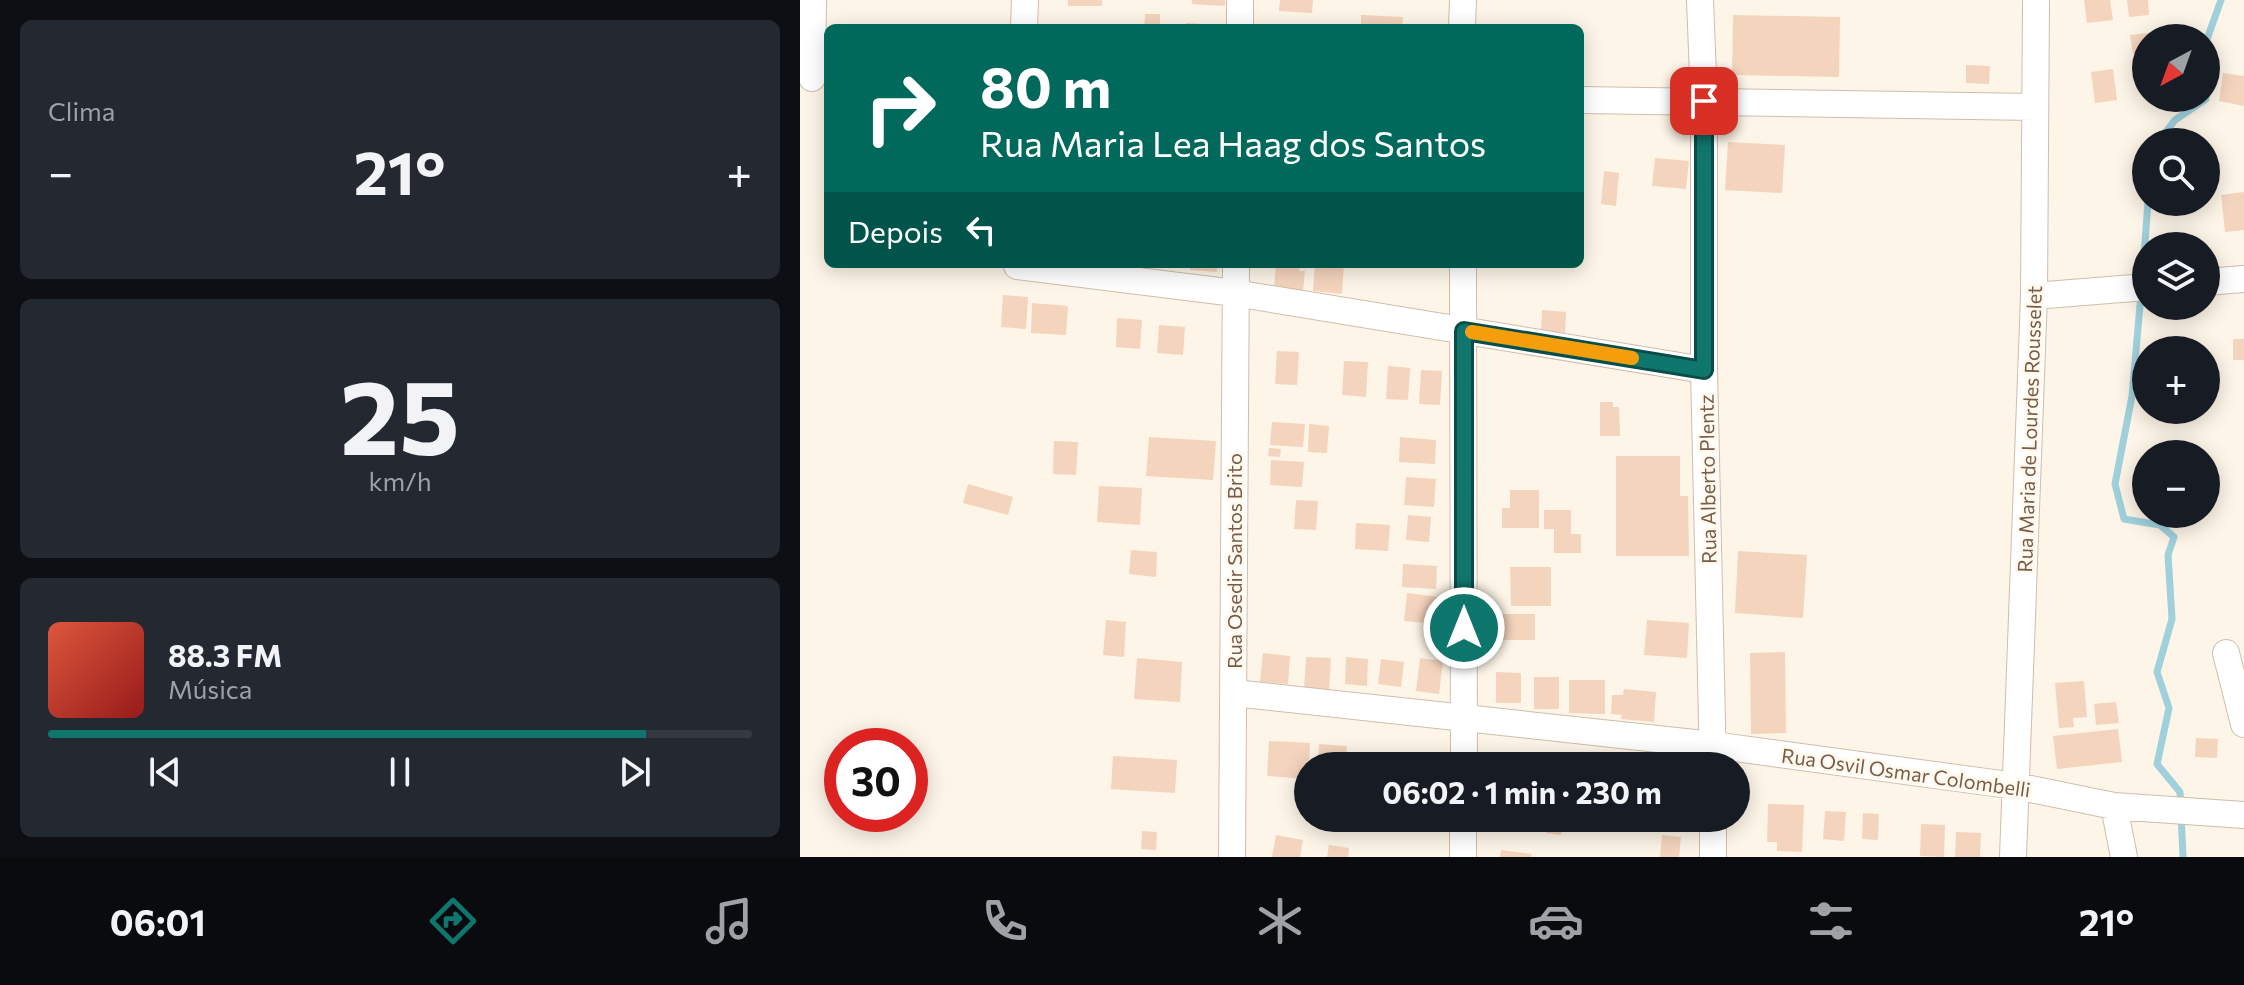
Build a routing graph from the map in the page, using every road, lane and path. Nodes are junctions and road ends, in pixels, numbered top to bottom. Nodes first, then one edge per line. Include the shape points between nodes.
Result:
1 (813, 0) edge
2 (1025, 0) edge
3 (1240, 0) edge
4 (1463, 0) edge
5 (1700, 0) edge
6 (2036, 0) edge
7 (1024, 24) edge
8 (1240, 24) edge
9 (1462, 24) edge
10 (813, 78) edge
11 (1584, 100) edge
12 (1704, 101) junction
13 (2035, 107) junction
14 (1033, 268) edge
15 (1236, 268) edge
16 (1463, 268) edge
17 (2244, 279) edge
18 (2220, 281) edge
19 (2132, 288) edge
20 (1235, 293) junction
21 (2034, 296) junction
22 (1464, 331) junction
23 (1704, 370) junction
24 (2226, 653) dead end
25 (1234, 693) junction
26 (1464, 717) junction
27 (2244, 724) edge
28 (1464, 752) edge
29 (1693, 752) edge
30 (1713, 752) edge
31 (1750, 759) edge
32 (2016, 786) junction
33 (2114, 806) junction
34 (2244, 815) edge
35 (1463, 832) edge
36 (1713, 832) edge
37 (1232, 857) edge
38 (1463, 857) edge
39 (1713, 857) edge
40 (2013, 857) edge
41 (2124, 857) edge

1 - 10 street
2 - 7 street
3 - 8 street
4 - 9 street
5 - 12 street, Rua Alberto Plentz
6 - 13 street, Rua Maria de Lourdes Rousselet
11 - 12 street
12 - 13 street
12 - 23 street, Rua Alberto Plentz
13 - 21 street, Rua Maria de Lourdes Rousselet
14 - 20 street
15 - 20 street, Rua Osedir Santos Brito
16 - 22 street
17 - 18 street
19 - 21 street
20 - 22 street
20 - 25 street, Rua Osedir Santos Brito
21 - 32 street, Rua Maria de Lourdes Rousselet
22 - 23 street
22 - 26 street
23 - 30 street, Rua Alberto Plentz
24 - 27 street
25 - 26 street, Rua Osvil Osmar Colombelli
25 - 37 street, Rua Osedir Santos Brito
26 - 28 street
26 - 29 street, Rua Osvil Osmar Colombelli
31 - 32 street, Rua Osvil Osmar Colombelli
32 - 33 street, Rua Osvil Osmar Colombelli
32 - 40 street, Rua Maria de Lourdes Rousselet
33 - 34 street, Rua Osvil Osmar Colombelli
33 - 41 street
35 - 38 street
36 - 39 street

